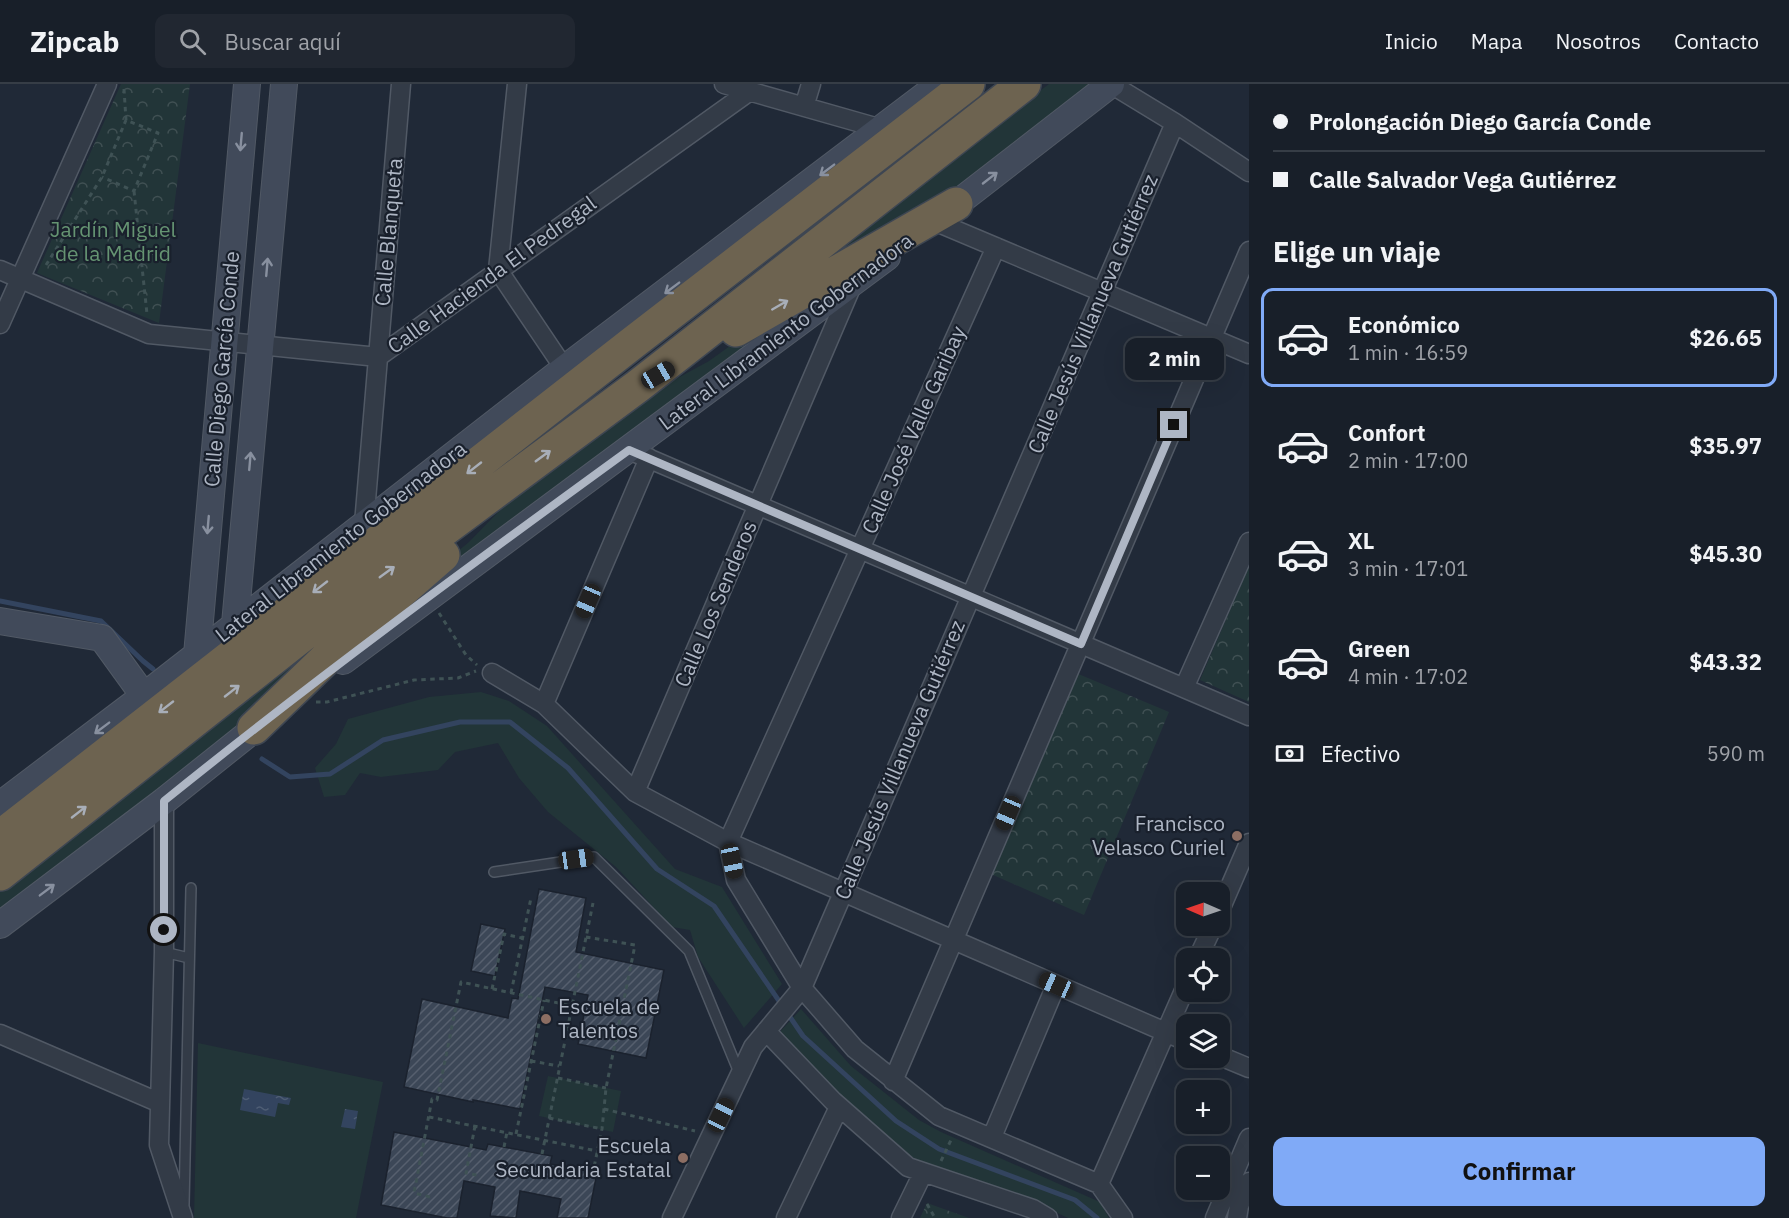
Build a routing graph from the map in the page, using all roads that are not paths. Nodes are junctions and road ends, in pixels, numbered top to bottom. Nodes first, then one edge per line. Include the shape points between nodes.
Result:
1 (107, 84) edge
2 (247, 84) edge
3 (284, 84) edge
4 (401, 84) edge
5 (517, 84) edge
6 (724, 84) edge
7 (811, 84) edge
8 (940, 84) edge
9 (968, 84) edge
10 (1024, 84) edge
11 (1111, 84) edge
12 (750, 92) junction
13 (914, 96) edge
14 (804, 107) junction
15 (1175, 123) junction
16 (882, 129) junction
17 (1249, 172) edge
18 (945, 213) junction
19 (996, 247) junction
20 (1249, 251) edge
21 (0, 270) edge
22 (498, 270) junction
23 (27, 281) junction
24 (853, 283) junction
25 (1102, 292) junction
26 (0, 324) edge
27 (1212, 338) junction
28 (224, 342) junction
29 (260, 345) junction
30 (1249, 354) edge
31 (378, 357) junction
32 (570, 378) junction
33 (638, 386) junction
34 (639, 454) junction
35 (512, 478) junction
36 (758, 505) junction
37 (364, 524) junction
38 (1249, 542) edge
39 (860, 549) junction
40 (971, 596) junction
41 (235, 624) junction
42 (2, 625) edge
43 (1081, 644) junction
44 (196, 655) junction
45 (492, 673) dead end
46 (1184, 688) junction
47 (144, 696) junction
48 (544, 704) junction
49 (1249, 716) edge
50 (267, 719) junction
51 (635, 792) junction
52 (164, 801) junction
53 (0, 805) edge
54 (0, 837) edge
55 (728, 842) junction
56 (1249, 843) edge
57 (494, 872) dead end
58 (0, 874) edge
59 (1230, 887) edge
60 (191, 888) dead end
61 (844, 892) junction
62 (0, 925) edge
63 (954, 940) junction
64 (164, 952) junction
65 (189, 958) junction
66 (1056, 985) junction
67 (798, 993) junction
68 (1179, 1002) edge
69 (766, 1031) junction
70 (1166, 1032) junction
71 (0, 1034) edge
72 (1176, 1036) edge
73 (1230, 1060) edge
74 (1249, 1068) edge
75 (740, 1075) junction
76 (893, 1081) junction
77 (160, 1103) junction
78 (839, 1107) junction
79 (992, 1137) junction
80 (1249, 1137) edge
81 (923, 1173) junction
82 (1249, 1182) edge
83 (1099, 1184) junction
84 (184, 1218) edge
85 (672, 1218) edge
86 (786, 1218) edge
87 (901, 1218) edge
88 (1048, 1218) edge
89 (1123, 1218) edge
90 (1215, 1218) edge
91 (1237, 1218) edge

1 - 23 street
2 -> 28 street, Calle Diego García Conde
29 -> 3 street, Calle Diego García Conde
4 - 31 street, Calle Blanqueta
5 - 22 street
6 - 12 street
7 - 14 street
8 - 13 street, Lateral Libramiento Gobernadora
9 - 32 highway
10 - 33 highway
11 - 15 street
18 -> 11 street, Lateral Libramiento Gobernadora
12 - 14 street
12 - 22 street, Calle Hacienda El Pedregal
13 - 16 street, Lateral Libramiento Gobernadora
14 - 16 street
15 - 17 street
15 - 25 street, Calle Jesús Villanueva Gutiérrez
16 -> 32 street, Lateral Libramiento Gobernadora
18 - 19 street
18 - 24 street, Lateral Libramiento Gobernadora
33 -> 18 highway
19 - 25 street
19 - 39 street, Calle José Valle Garibay
20 - 27 street
21 - 23 street, Calle Hacienda El Pedregal
22 - 31 street, Calle Hacienda El Pedregal
22 - 32 street
23 - 26 street
23 - 28 street, Calle Hacienda El Pedregal via 149,334
24 - 34 street, Lateral Libramiento Gobernadora
24 - 36 street, Calle Los Senderos
25 - 27 street
25 - 40 street, Calle Jesús Villanueva Gutiérrez
27 - 30 street
27 - 43 street
28 - 29 street, Calle Hacienda El Pedregal
28 -> 44 street, Calle Diego García Conde
29 - 31 street, Calle Hacienda El Pedregal
41 -> 29 street, Calle Diego García Conde
31 - 37 street, Calle Blanqueta
32 - 37 street, Lateral Libramiento Gobernadora
32 -> 54 highway
35 -> 33 highway
34 - 36 street
34 - 48 street
34 - 50 street, Lateral Libramiento Gobernadora via 429,596
35 - 50 highway via 452,547 342,643
58 -> 35 highway via 314,626
36 - 39 street
36 - 51 street, Calle Los Senderos
37 - 41 street, Lateral Libramiento Gobernadora
38 - 46 street
39 - 40 street
39 - 55 street, Calle José Valle Garibay
40 - 43 street
40 - 61 street, Calle Jesús Villanueva Gutiérrez
41 - 44 street, Lateral Libramiento Gobernadora
42 - 47 street via 102,638
43 - 46 street
43 - 63 street
44 - 47 street, Lateral Libramiento Gobernadora
45 - 48 street
46 - 49 street
47 -> 53 street, Lateral Libramiento Gobernadora
48 - 51 street
50 - 52 street, Lateral Libramiento Gobernadora
51 - 55 street
62 -> 52 street, Lateral Libramiento Gobernadora
52 - 64 street
55 - 61 street
55 - 67 street via 736,880
56 - 59 street
57 - 75 lane via 594,856 689,951
60 - 65 lane
61 - 63 street
61 - 67 street, Calle Jesús Villanueva Gutiérrez
63 - 66 street
63 - 76 street
64 - 65 lane
64 - 77 street
65 - 84 lane
66 - 70 street
66 - 79 street
67 - 69 street, Calle Jesús Villanueva Gutiérrez
67 - 76 street
68 - 70 street
69 - 75 street, Calle Jesús Villanueva Gutiérrez via 753,1047
69 - 78 street
70 - 72 street
70 - 83 street
71 - 77 street
73 - 74 street
75 - 85 street, Calle Jesús Villanueva Gutiérrez
76 - 79 street via 939,1116
77 - 84 street via 159,1145
78 - 81 street via 908,1167
78 - 86 street
79 - 83 street
80 - 90 street
81 - 87 street
81 - 88 street via 1033,1209
82 - 91 street
83 - 89 street

